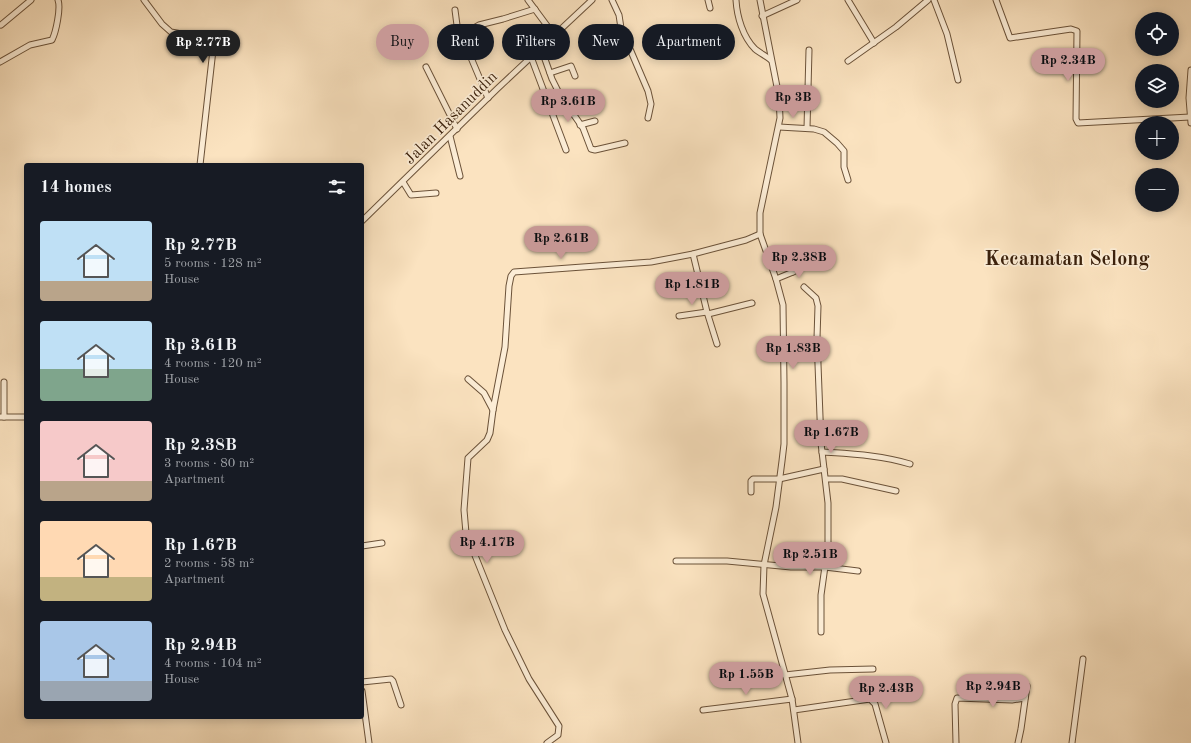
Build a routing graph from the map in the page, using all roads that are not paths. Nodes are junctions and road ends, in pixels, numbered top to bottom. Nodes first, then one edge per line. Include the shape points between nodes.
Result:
1 (31, 0) edge
2 (58, 0) edge
3 (144, 0) edge
4 (528, 0) edge
5 (592, 0) edge
6 (612, 0) edge
7 (708, 0) edge
8 (736, 0) edge
9 (760, 0) edge
10 (797, 0) edge
11 (848, 0) edge
12 (928, 0) edge
13 (934, 0) edge
14 (996, 0) edge
15 (710, 8) dead end
16 (535, 9) junction
17 (455, 10) dead end
18 (762, 16) junction
19 (458, 24) edge
20 (484, 24) edge
21 (546, 24) edge
22 (566, 24) edge
23 (621, 24) edge
24 (1, 25) dead end
25 (874, 43) junction
26 (809, 50) dead end
27 (634, 58) edge
28 (472, 60) edge
29 (528, 60) edge
30 (532, 60) edge
31 (545, 60) edge
32 (771, 60) junction
33 (848, 61) dead end
34 (0, 62) edge
35 (426, 67) dead end
36 (1191, 70) edge
37 (550, 73) junction
38 (575, 76) dead end
39 (958, 80) dead end
40 (488, 98) junction
41 (648, 118) dead end
42 (1191, 120) edge
43 (595, 121) dead end
44 (580, 124) junction
45 (779, 127) junction
46 (807, 128) junction
47 (457, 129) junction
48 (450, 136) junction
49 (625, 142) dead end
50 (566, 150) dead end
51 (200, 163) edge
52 (460, 176) dead end
53 (848, 180) dead end
54 (401, 184) junction
55 (436, 193) dead end
56 (364, 219) edge
57 (760, 234) junction
58 (693, 254) junction
59 (789, 261) dead end
60 (813, 261) dead end
61 (793, 272) junction
62 (720, 277) dead end
63 (776, 279) junction
64 (700, 283) junction
65 (804, 288) dead end
66 (752, 303) dead end
67 (707, 313) junction
68 (679, 316) dead end
69 (717, 344) dead end
70 (468, 379) dead end
71 (4, 382) dead end
72 (493, 410) junction
73 (2, 417) edge
74 (24, 417) edge
75 (822, 452) junction
76 (910, 464) dead end
77 (824, 468) junction
78 (779, 479) junction
79 (826, 479) junction
80 (896, 491) dead end
81 (751, 492) dead end
82 (382, 543) dead end
83 (364, 546) edge
84 (676, 561) dead end
85 (764, 564) junction
86 (825, 567) junction
87 (858, 571) dead end
88 (821, 632) dead end
89 (1084, 659) dead end
90 (873, 669) dead end
91 (785, 674) junction
92 (364, 682) edge
93 (1027, 686) dead end
94 (1025, 698) junction
95 (792, 699) junction
96 (401, 705) dead end
97 (703, 710) dead end
98 (794, 710) junction
99 (364, 714) edge
100 (368, 743) edge
101 (547, 743) edge
102 (798, 743) edge
103 (886, 743) edge
104 (956, 743) edge
105 (1018, 743) edge
106 (1072, 743) edge

1 - 24 street
2 - 34 street via 52,40 30,45
3 - 51 street via 171,32 208,39 212,43
4 - 16 street
5 - 22 street, Jalan Hasanuddin
6 - 23 street
7 - 15 street
8 - 32 street via 746,38 756,50
9 - 18 street
10 - 18 street
11 - 25 street
12 - 25 street
13 - 39 street via 947,34
14 - 42 street via 1010,38 1071,29 1077,31 1078,122
16 - 20 street
16 - 21 street
17 - 19 street
18 - 32 street
25 - 33 street
26 - 46 street
27 - 41 street via 648,91 651,104
28 - 40 street
29 - 40 street, Jalan Hasanuddin
30 - 50 street
31 - 37 street
32 - 45 street via 779,97
35 - 47 street
36 - 42 street
37 - 38 street via 571,66
37 - 44 street via 562,100
40 - 47 street, Jalan Hasanuddin
43 - 44 street
44 - 49 street via 591,149
45 - 46 street
45 - 57 street via 760,213
46 - 53 street via 820,130 844,151 844,168
47 - 48 street, Jalan Hasanuddin
48 - 52 street
48 - 54 street, Jalan Hasanuddin
54 - 55 street via 411,194
54 - 56 street, Jalan Hasanuddin
57 - 58 street
57 - 63 street
58 - 64 street
58 - 72 street via 651,262 514,272 510,279 505,347
59 - 61 street
60 - 61 street
61 - 63 street
62 - 64 street
63 - 78 street via 783,311 784,444
64 - 67 street
65 - 75 street via 816,298 818,306
66 - 67 street
67 - 68 street
67 - 69 street
70 - 72 street via 484,393
71 - 73 street
72 - 101 street via 490,433 468,458 464,526 505,630 529,679 559,726 558,735
73 - 74 street
75 - 76 street via 873,455
75 - 77 street
77 - 78 street
77 - 79 street
78 - 81 street via 753,479
78 - 85 street
79 - 80 street via 842,479
79 - 86 street via 828,545
82 - 83 street
84 - 85 street
85 - 86 street
85 - 91 street via 763,594
86 - 87 street
86 - 88 street via 821,595
89 - 106 street
90 - 91 street
91 - 95 street
92 - 96 street via 391,678
93 - 94 street
94 - 104 street via 957,698
94 - 105 street
95 - 97 street
95 - 98 street
98 - 102 street
98 - 103 street via 870,699 875,704
99 - 100 street

